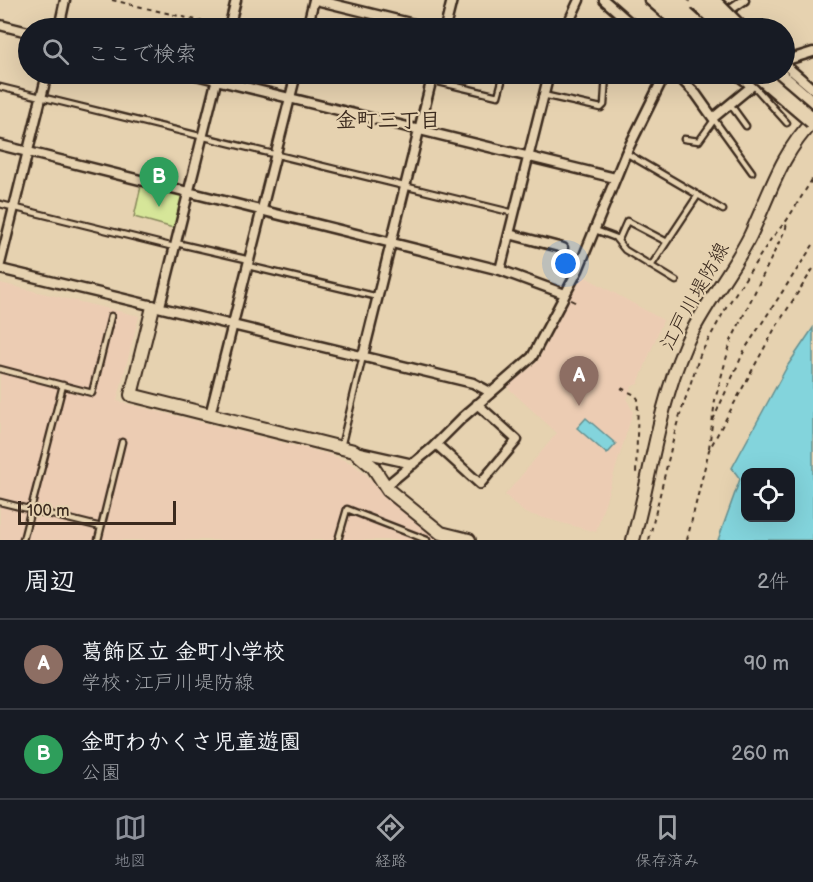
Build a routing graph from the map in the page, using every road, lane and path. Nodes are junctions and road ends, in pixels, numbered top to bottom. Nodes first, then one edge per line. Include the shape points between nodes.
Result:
1 (65, 0) edge
2 (112, 0) edge
3 (236, 0) edge
4 (315, 0) edge
5 (452, 0) edge
6 (579, 0) edge
7 (604, 0) edge
8 (650, 0) edge
9 (662, 0) edge
10 (676, 0) edge
11 (695, 0) edge
12 (711, 0) edge
13 (719, 0) edge
14 (744, 0) edge
15 (728, 10) junction
16 (60, 18) edge
17 (187, 18) edge
18 (232, 18) edge
19 (310, 18) edge
20 (389, 18) edge
21 (448, 18) edge
22 (571, 18) edge
23 (622, 18) edge
24 (671, 18) edge
25 (681, 18) edge
26 (695, 18) edge
27 (715, 18) edge
28 (718, 18) edge
29 (730, 18) edge
30 (737, 18) edge
31 (0, 25) edge
32 (18, 30) edge
33 (813, 52) edge
34 (795, 59) edge
35 (795, 73) edge
36 (44, 84) edge
37 (215, 84) edge
38 (243, 84) edge
39 (293, 84) edge
40 (430, 84) edge
41 (456, 84) edge
42 (501, 84) edge
43 (546, 84) edge
44 (605, 84) edge
45 (660, 84) edge
46 (686, 84) edge
47 (749, 84) edge
48 (756, 84) edge
49 (780, 84) edge
50 (782, 84) edge
51 (0, 87) edge
52 (813, 89) edge
53 (543, 96) junction
54 (41, 97) junction
55 (290, 97) junction
56 (730, 104) junction
57 (813, 105) edge
58 (714, 119) junction
59 (813, 121) edge
60 (787, 123) dead end
61 (746, 126) dead end
62 (420, 130) junction
63 (202, 137) junction
64 (684, 139) dead end
65 (0, 145) edge
66 (28, 152) junction
67 (626, 153) junction
68 (275, 155) junction
69 (528, 156) junction
70 (752, 172) dead end
71 (615, 178) junction
72 (813, 178) edge
73 (405, 188) junction
74 (188, 192) junction
75 (698, 195) junction
76 (0, 204) edge
77 (14, 207) junction
78 (723, 210) dead end
79 (261, 211) junction
80 (514, 213) junction
81 (787, 220) junction
82 (595, 230) junction
83 (509, 234) junction
84 (614, 237) junction
85 (666, 242) junction
86 (391, 243) junction
87 (175, 245) junction
88 (813, 245) edge
89 (563, 248) dead end
90 (249, 263) junction
91 (0, 264) edge
92 (651, 266) junction
93 (0, 268) edge
94 (813, 269) edge
95 (500, 270) junction
96 (676, 281) dead end
97 (565, 294) junction
98 (378, 297) junction
99 (156, 306) junction
100 (111, 316) dead end
101 (233, 324) junction
102 (363, 356) junction
103 (0, 369) edge
104 (63, 385) junction
105 (621, 388) dead end
106 (490, 392) junction
107 (477, 405) junction
108 (210, 415) junction
109 (712, 422) junction
110 (122, 442) dead end
111 (436, 444) junction
112 (340, 447) junction
113 (709, 450) junction
114 (354, 451) junction
115 (413, 464) junction
116 (636, 476) dead end
117 (386, 486) junction
118 (0, 502) edge
119 (31, 510) junction
120 (101, 527) junction
121 (23, 540) edge
122 (98, 540) edge
123 (338, 540) edge
124 (427, 540) edge
125 (469, 540) edge
126 (633, 540) edge
127 (649, 540) edge
128 (687, 540) edge

1 - 16 street
2 - 17 path
3 - 18 street
4 - 19 street
4 - 20 street
5 - 21 street
6 - 22 street
7 - 23 street
8 - 24 street
9 - 25 highway
10 - 26 highway
11 - 27 highway, bridge
12 - 29 highway, bridge
13 - 15 street
14 - 15 street
15 - 28 street
15 - 30 street
31 - 32 street
33 - 34 street
35 - 52 street
36 - 54 street
37 - 63 street
38 - 55 street
39 - 55 street
40 - 62 street
41 - 42 lane via 498,96
43 - 53 street
44 - 53 lane via 601,108
45 - 67 street
46 - 58 street
47 - 56 street
48 - 60 lane
49 - 59 highway, bridge
50 - 57 highway
51 - 54 lane
53 - 69 street
54 - 63 lane
54 - 66 street
55 - 62 street
55 - 68 street
56 - 58 street
56 - 61 lane
58 - 64 lane via 699,141
58 - 70 lane
59 - 126 street, 江戸川堤防線 via 783,159 746,242 686,345 667,399
62 - 69 street
62 - 73 street
63 - 68 lane
63 - 74 street
65 - 66 street
66 - 74 street
66 - 77 street
67 - 71 street
67 - 75 lane
68 - 73 lane
68 - 79 street
69 - 71 street
69 - 80 street
71 - 82 street
72 - 81 path
73 - 80 lane
73 - 86 street
74 - 79 street
74 - 87 street
75 - 78 lane
75 - 85 lane
76 - 77 lane
77 - 87 lane
77 - 91 street
79 - 86 street
79 - 90 street
80 - 83 street
81 - 109 path via 731,341
81 - 127 path via 771,238 700,354 677,424
82 - 84 lane
82 - 97 street
83 - 89 street
83 - 95 street
84 - 85 lane via 619,239 627,221
84 - 92 lane via 625,250
85 - 92 lane
86 - 95 street
86 - 98 street
87 - 90 lane
87 - 99 street
88 - 109 path via 745,349
90 - 98 lane
90 - 101 street
92 - 96 lane
93 - 99 street
94 - 113 path via 774,330
95 - 97 street
97 - 106 street via 532,357
98 - 102 street
99 - 101 street
99 - 108 street via 131,395
100 - 104 lane via 92,393
101 - 102 street
101 - 108 street
102 - 106 street via 473,383
102 - 112 lane
103 - 104 lane
104 - 119 lane
105 - 116 path via 638,399
106 - 107 street
107 - 111 street
107 - 111 street via 517,440 480,484
108 - 112 street
109 - 113 path
110 - 120 lane
111 - 115 street
112 - 114 street
113 - 128 path
114 - 115 street
114 - 117 street via 373,467
115 - 117 street
117 - 125 street via 441,533
118 - 119 lane
119 - 120 lane
119 - 121 lane
120 - 122 lane
123 - 124 lane via 347,509

